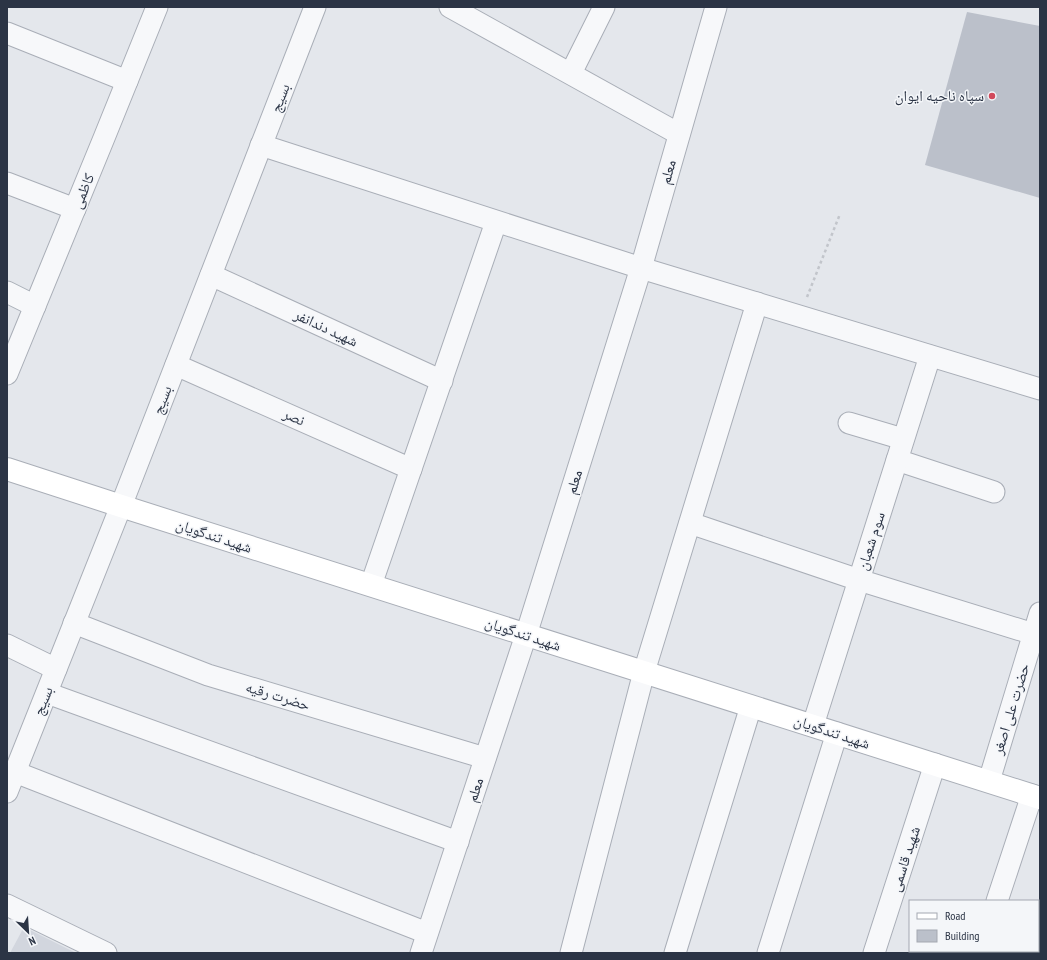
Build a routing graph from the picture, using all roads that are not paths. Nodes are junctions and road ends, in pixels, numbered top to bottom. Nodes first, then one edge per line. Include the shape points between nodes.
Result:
1 (156, 7) edge
2 (315, 7) edge
3 (450, 7) edge
4 (604, 7) edge
5 (716, 7) edge
6 (7, 34) edge
7 (571, 73) junction
8 (127, 81) junction
9 (679, 134) junction
10 (261, 145) junction
11 (7, 183) edge
12 (75, 209) junction
13 (496, 222) junction
14 (641, 268) junction
15 (211, 275) junction
16 (7, 292) edge
17 (757, 303) junction
18 (35, 306) junction
19 (930, 356) junction
20 (176, 365) junction
21 (7, 374) edge
22 (442, 381) junction
23 (1040, 389) edge
24 (849, 423) dead end
25 (903, 439) junction
26 (897, 460) junction
27 (7, 469) edge
28 (411, 469) junction
29 (994, 492) dead end
30 (121, 506) junction
31 (690, 523) junction
32 (859, 580) junction
33 (371, 586) junction
34 (1040, 613) edge
35 (74, 623) junction
36 (526, 635) junction
37 (1037, 635) edge
38 (7, 645) edge
39 (56, 669) junction
40 (644, 672) junction
41 (47, 693) junction
42 (751, 706) junction
43 (813, 725) junction
44 (837, 733) junction
45 (485, 758) junction
46 (14, 759) edge
47 (935, 764) junction
48 (989, 782) junction
49 (7, 792) edge
50 (1036, 796) edge
51 (458, 842) junction
52 (997, 900) edge
53 (7, 906) edge
54 (427, 933) junction
55 (106, 953) edge
56 (421, 953) edge
57 (571, 953) edge
58 (675, 953) edge
59 (768, 953) edge
60 (874, 953) edge

1 - 8 street, کاظمی
2 - 10 street, بسیج
3 - 7 street
4 - 7 street
5 - 9 street, معلم
6 - 8 street
7 - 9 street
8 - 12 street, کاظمی
9 - 14 street, معلم
10 - 13 street
10 - 15 street, بسیج
11 - 12 street
12 - 18 street, کاظمی
13 - 14 street
13 - 22 street
14 - 17 street
14 - 36 street, معلم
15 - 20 street, بسیج
15 - 22 street, شهید دندانفر
16 - 18 street
17 - 19 street
17 - 31 street
18 - 21 street, کاظمی
19 - 23 street
19 - 25 street, سوم شعبان
20 - 28 street, نصر
20 - 30 street, بسیج
22 - 28 street
24 - 25 street
25 - 26 street, سوم شعبان
26 - 29 street
26 - 32 street, سوم شعبان
27 - 30 street, شهید تندگویان
28 - 33 street
30 - 33 street, شهید تندگویان
30 - 35 street, بسیج
31 - 32 street
31 - 40 street
32 - 37 street
32 - 43 street, سوم شعبان
33 - 36 street, شهید تندگویان
34 - 37 street, حضرت علی اصغر
35 - 39 street, بسیج
35 - 45 street, حضرت رقیه via 208,675
36 - 40 street, شهید تندگویان
36 - 45 street, معلم
37 - 48 street, حضرت علی اصغر
38 - 39 street
39 - 41 street, بسیج
40 - 42 street, شهید تندگویان
40 - 57 street
41 - 46 street, بسیج
41 - 51 street
42 - 43 street, شهید تندگویان
42 - 58 street
43 - 44 street, شهید تندگویان
44 - 47 street, شهید تندگویان
44 - 59 street
45 - 51 street, معلم
46 - 49 street, بسیج
46 - 54 street
47 - 48 street, شهید تندگویان
47 - 60 street, شهید قاسمی
48 - 50 street, شهید تندگویان
50 - 52 street
51 - 54 street, معلم
53 - 55 street
54 - 56 street, معلم

